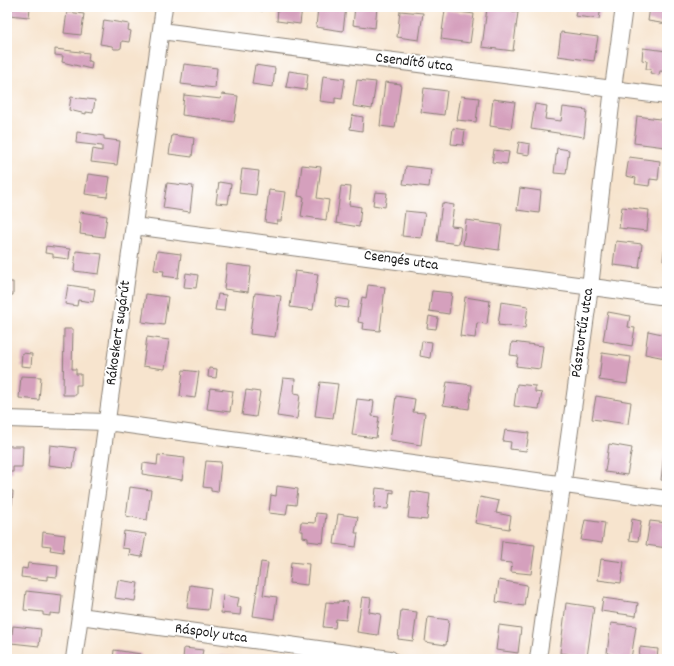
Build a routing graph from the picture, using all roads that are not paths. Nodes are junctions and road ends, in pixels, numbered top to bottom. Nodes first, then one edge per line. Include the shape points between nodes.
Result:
1 (164, 7) edge
2 (624, 7) edge
3 (161, 31) junction
4 (613, 88) junction
5 (667, 96) edge
6 (134, 226) junction
7 (590, 287) junction
8 (667, 297) edge
9 (7, 419) edge
10 (107, 422) junction
11 (563, 485) junction
12 (667, 499) edge
13 (80, 616) junction
14 (74, 659) edge
15 (390, 659) edge
16 (538, 659) edge

1 - 3 street, Rákoskert sugárút
2 - 4 street, Pásztortűz utca
3 - 4 street, Csendítő utca
3 - 6 street, Rákoskert sugárút
4 - 5 street, Csendítő utca
4 - 7 street, Pásztortűz utca
6 - 7 street, Csengés utca
6 - 10 street, Rákoskert sugárút
7 - 8 street, Csengés utca
7 - 11 street, Pásztortűz utca
9 - 10 street
10 - 11 street
10 - 13 street, Rákoskert sugárút
11 - 12 street
11 - 16 street, Pásztortűz utca
13 - 14 street, Rákoskert sugárút
13 - 15 street, Ráspoly utca

